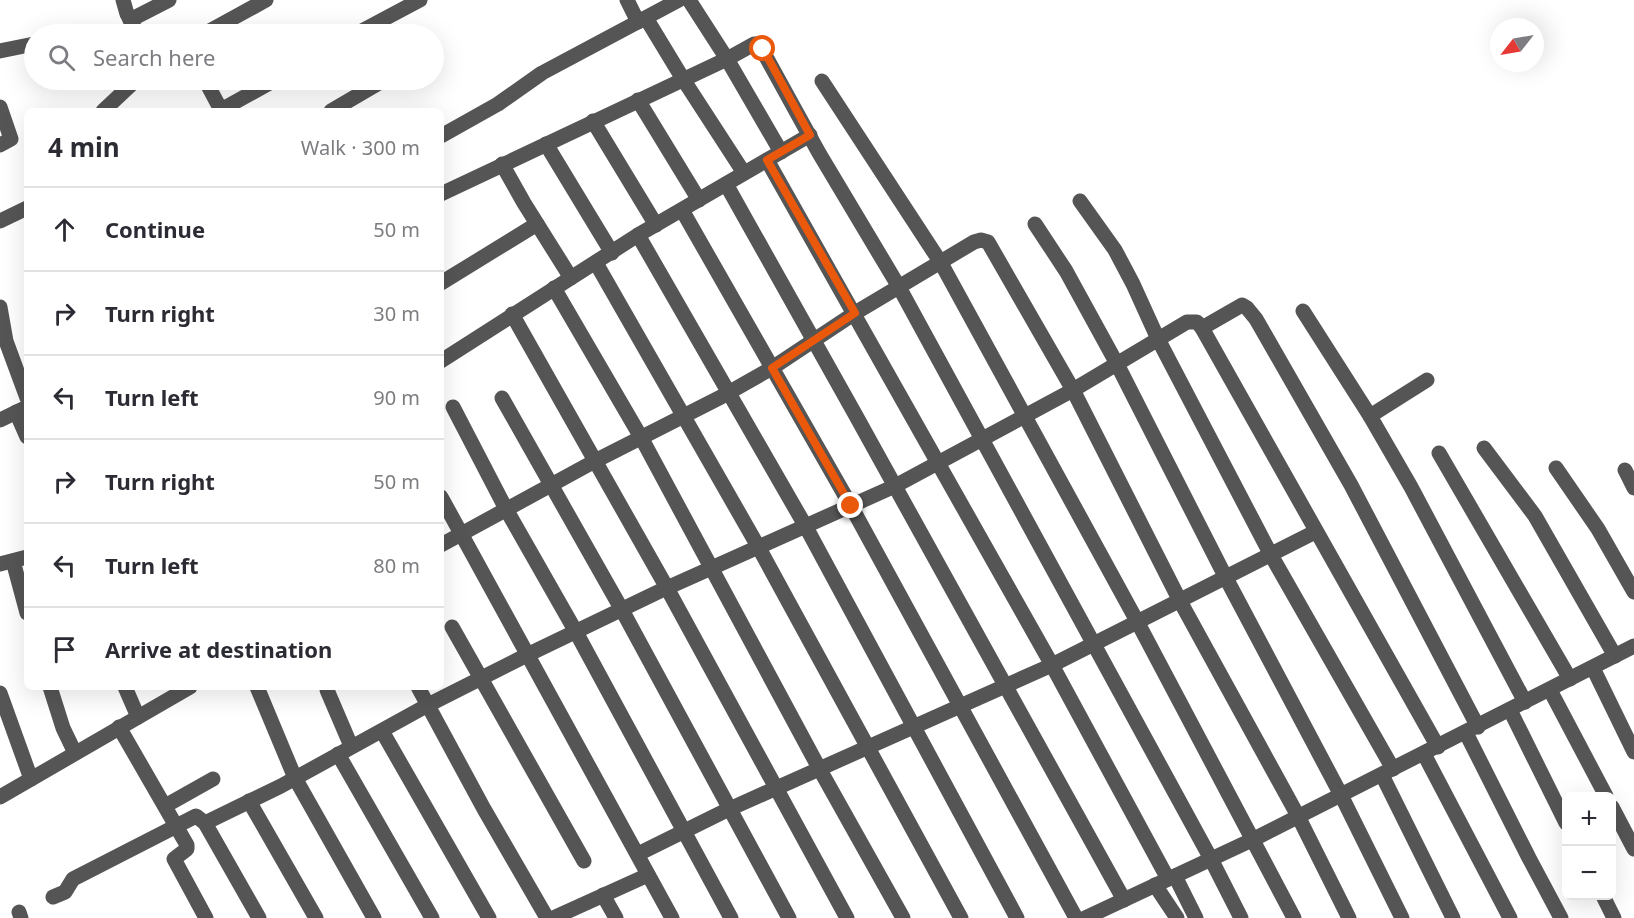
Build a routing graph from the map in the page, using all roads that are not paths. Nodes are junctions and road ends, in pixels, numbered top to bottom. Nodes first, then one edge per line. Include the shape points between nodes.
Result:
1 (123, 0) edge
2 (169, 0) edge
3 (267, 0) edge
4 (420, 0) edge
5 (627, 0) edge
6 (679, 0) edge
7 (689, 0) edge
8 (130, 20) junction
9 (642, 20) junction
10 (132, 24) edge
11 (223, 24) edge
12 (375, 24) edge
13 (24, 46) edge
14 (0, 51) edge
15 (726, 59) junction
16 (683, 79) junction
17 (822, 81) dead end
18 (125, 90) edge
19 (211, 90) edge
20 (257, 90) edge
21 (367, 90) edge
22 (638, 100) junction
23 (0, 107) edge
24 (106, 108) edge
25 (219, 108) edge
26 (224, 108) edge
27 (337, 108) edge
28 (593, 121) junction
29 (444, 134) edge
30 (810, 135) junction
31 (546, 144) junction
32 (0, 145) edge
33 (781, 152) junction
34 (767, 160) junction
35 (502, 164) junction
36 (744, 173) junction
37 (726, 184) junction
38 (444, 193) edge
39 (699, 200) junction
40 (1080, 201) dead end
41 (24, 209) edge
42 (682, 210) junction
43 (0, 221) edge
44 (1035, 224) dead end
45 (537, 225) junction
46 (656, 225) junction
47 (638, 235) junction
48 (612, 253) junction
49 (596, 262) junction
50 (941, 263) junction
51 (571, 278) junction
52 (444, 281) edge
53 (898, 287) junction
54 (554, 288) junction
55 (0, 307) edge
56 (1304, 311) dead end
57 (855, 313) junction
58 (512, 314) junction
59 (1202, 328) junction
60 (1158, 339) junction
61 (814, 340) junction
62 (444, 359) edge
63 (1117, 364) junction
64 (772, 368) junction
65 (1427, 380) dead end
66 (24, 390) edge
67 (1073, 390) junction
68 (728, 393) junction
69 (502, 398) dead end
70 (453, 407) dead end
71 (21, 410) edge
72 (1024, 416) junction
73 (1370, 416) junction
74 (685, 417) junction
75 (0, 420) edge
76 (982, 438) junction
77 (642, 440) junction
78 (1484, 448) dead end
79 (1439, 453) dead end
80 (595, 461) junction
81 (938, 463) junction
82 (1556, 468) dead end
83 (1625, 470) dead end
84 (551, 485) junction
85 (895, 486) junction
86 (1634, 488) edge
87 (444, 503) edge
88 (851, 506) junction
89 (506, 509) junction
90 (806, 527) junction
91 (1315, 532) junction
92 (461, 534) junction
93 (444, 543) edge
94 (759, 548) junction
95 (1271, 555) junction
96 (13, 560) edge
97 (712, 569) junction
98 (1226, 578) junction
99 (667, 588) junction
100 (1634, 592) edge
101 (24, 602) edge
102 (1180, 602) junction
103 (622, 610) junction
104 (1138, 623) junction
105 (452, 627) dead end
106 (576, 632) junction
107 (1095, 643) junction
108 (1634, 646) edge
109 (527, 655) junction
110 (1615, 656) junction
111 (1052, 665) junction
112 (1593, 668) junction
113 (482, 677) junction
114 (1570, 679) junction
115 (1006, 686) junction
116 (51, 690) edge
117 (126, 690) edge
118 (185, 690) edge
119 (258, 690) edge
120 (327, 690) dead end
121 (420, 690) edge
122 (1550, 690) junction
123 (0, 693) edge
124 (1525, 702) junction
125 (428, 705) junction
126 (961, 705) junction
127 (1510, 710) junction
128 (138, 717) junction
129 (913, 726) junction
130 (119, 728) junction
131 (1472, 730) junction
132 (382, 731) junction
133 (869, 746) junction
134 (345, 750) junction
135 (1431, 751) junction
136 (75, 753) junction
137 (1634, 753) edge
138 (819, 768) junction
139 (1388, 772) junction
140 (295, 778) junction
141 (31, 779) junction
142 (213, 779) dead end
143 (775, 788) junction
144 (1604, 792) edge
145 (1341, 795) junction
146 (0, 797) edge
147 (249, 801) junction
148 (165, 806) junction
149 (730, 808) junction
150 (1562, 815) edge
151 (1298, 816) junction
152 (1616, 816) edge
153 (205, 823) junction
154 (176, 825) junction
155 (684, 830) junction
156 (1254, 839) junction
157 (1634, 849) edge
158 (638, 854) junction
159 (1211, 859) junction
160 (584, 861) dead end
161 (648, 875) junction
162 (1166, 880) junction
163 (603, 895) junction
164 (53, 897) dead end
165 (1124, 900) junction
166 (1605, 900) edge
167 (555, 917) edge
168 (206, 918) edge
169 (259, 918) edge
170 (316, 918) edge
171 (374, 918) edge
172 (432, 918) edge
173 (489, 918) edge
174 (616, 918) edge
175 (672, 918) edge
176 (731, 918) edge
177 (789, 918) edge
178 (847, 918) edge
179 (903, 918) edge
180 (961, 918) edge
181 (1017, 918) edge
182 (1076, 918) edge
183 (1085, 918) edge
184 (1178, 918) edge
185 (1196, 918) edge
186 (1241, 918) edge
187 (1294, 918) edge
188 (1349, 918) edge
189 (1402, 918) edge
190 (1452, 918) edge
191 (1510, 918) edge
192 (1562, 918) edge
193 (1614, 918) edge

1 - 8 street
2 - 8 street
3 - 11 street
4 - 12 street
5 - 9 street
6 - 9 street
7 - 15 street
8 - 10 street
9 - 16 street
9 - 29 street via 529,80 498,104
13 - 14 street
15 - 16 street
15 - 30 street via 759,44
15 - 33 street
16 - 22 street
16 - 36 street
17 - 50 street
18 - 24 street
19 - 25 street
20 - 26 street
21 - 27 street
22 - 28 street
22 - 39 street
23 - 32 street via 11,139
28 - 31 street
28 - 46 street
30 - 33 street
30 - 53 street
31 - 35 street
31 - 48 street
33 - 34 street
34 - 36 street
34 - 57 street
35 - 38 street
35 - 45 street
36 - 37 street
37 - 39 street
37 - 61 street
39 - 42 street
40 - 60 street via 1115,249
41 - 43 street
42 - 46 street
42 - 64 street
44 - 63 street
45 - 51 street
45 - 52 street
46 - 47 street
47 - 48 street
47 - 68 street
48 - 49 street
49 - 51 street
49 - 74 street
50 - 53 street
50 - 67 street via 974,242 988,242
50 - 72 street
51 - 54 street
53 - 57 street
53 - 76 street
54 - 58 street
54 - 77 street
55 - 66 street via 6,341
56 - 73 street
57 - 61 street
57 - 81 street
58 - 62 street
58 - 80 street
59 - 60 street via 1197,322 1187,322
59 - 91 street
59 - 131 street via 1242,305 1248,308 1351,485
60 - 63 street
60 - 95 street
61 - 64 street
61 - 85 street
63 - 67 street
63 - 98 street
64 - 68 street
64 - 88 street
65 - 73 street
67 - 72 street
67 - 102 street
68 - 74 street
68 - 90 street
69 - 84 street
70 - 89 street
71 - 75 street
72 - 76 street
72 - 104 street
73 - 124 street
74 - 77 street
74 - 94 street
76 - 81 street
76 - 107 street
77 - 80 street
77 - 97 street
78 - 110 street via 1535,516
79 - 114 street
80 - 84 street
80 - 99 street
81 - 85 street
81 - 111 street
82 - 100 street via 1598,529
83 - 86 street
84 - 89 street
84 - 103 street
85 - 88 street
85 - 115 street
87 - 92 street
88 - 90 street
88 - 126 street
89 - 92 street
89 - 106 street
90 - 94 street
90 - 129 street
91 - 95 street
91 - 135 street
92 - 93 street
92 - 109 street
94 - 97 street
94 - 133 street
95 - 98 street
95 - 139 street
96 - 101 street
97 - 99 street
97 - 138 street
98 - 102 street
98 - 145 street
99 - 103 street
99 - 143 street
102 - 104 street
102 - 151 street
103 - 106 street
103 - 149 street
104 - 107 street
104 - 156 street
105 - 113 street
106 - 109 street
106 - 155 street
107 - 111 street
107 - 159 street
108 - 110 street
109 - 113 street
109 - 158 street
110 - 112 street
111 - 115 street
111 - 162 street
112 - 114 street
112 - 137 street
113 - 125 street
113 - 160 street
114 - 122 street
115 - 126 street
115 - 165 street
116 - 136 street
117 - 128 street
118 - 128 street
119 - 140 street
120 - 134 street
121 - 125 street
122 - 124 street
122 - 144 street
123 - 141 street
124 - 127 street
125 - 132 street
125 - 167 street
126 - 129 street
126 - 182 street
127 - 131 street
127 - 150 street
128 - 130 street
129 - 133 street
129 - 181 street
130 - 136 street
130 - 148 street
131 - 135 street
131 - 192 street via 1529,858
132 - 134 street
132 - 173 street
133 - 138 street
133 - 180 street
134 - 140 street
134 - 172 street
135 - 139 street
135 - 191 street
136 - 141 street
138 - 143 street
138 - 179 street
139 - 145 street
139 - 190 street
140 - 147 street
140 - 171 street
141 - 146 street
142 - 148 street
143 - 149 street
143 - 178 street
145 - 151 street
145 - 189 street
147 - 153 street
147 - 170 street
148 - 154 street
149 - 155 street
149 - 177 street
151 - 156 street
151 - 188 street
152 - 157 street
153 - 154 street via 196,816
153 - 169 street
154 - 164 street via 72,879 65,892
154 - 168 street via 188,847 174,859
155 - 158 street
155 - 176 street
156 - 159 street
156 - 187 street
158 - 161 street
159 - 162 street
159 - 186 street
161 - 163 street
161 - 175 street
162 - 165 street
162 - 184 street
162 - 185 street
163 - 167 street
163 - 174 street
165 - 183 street
166 - 193 street

